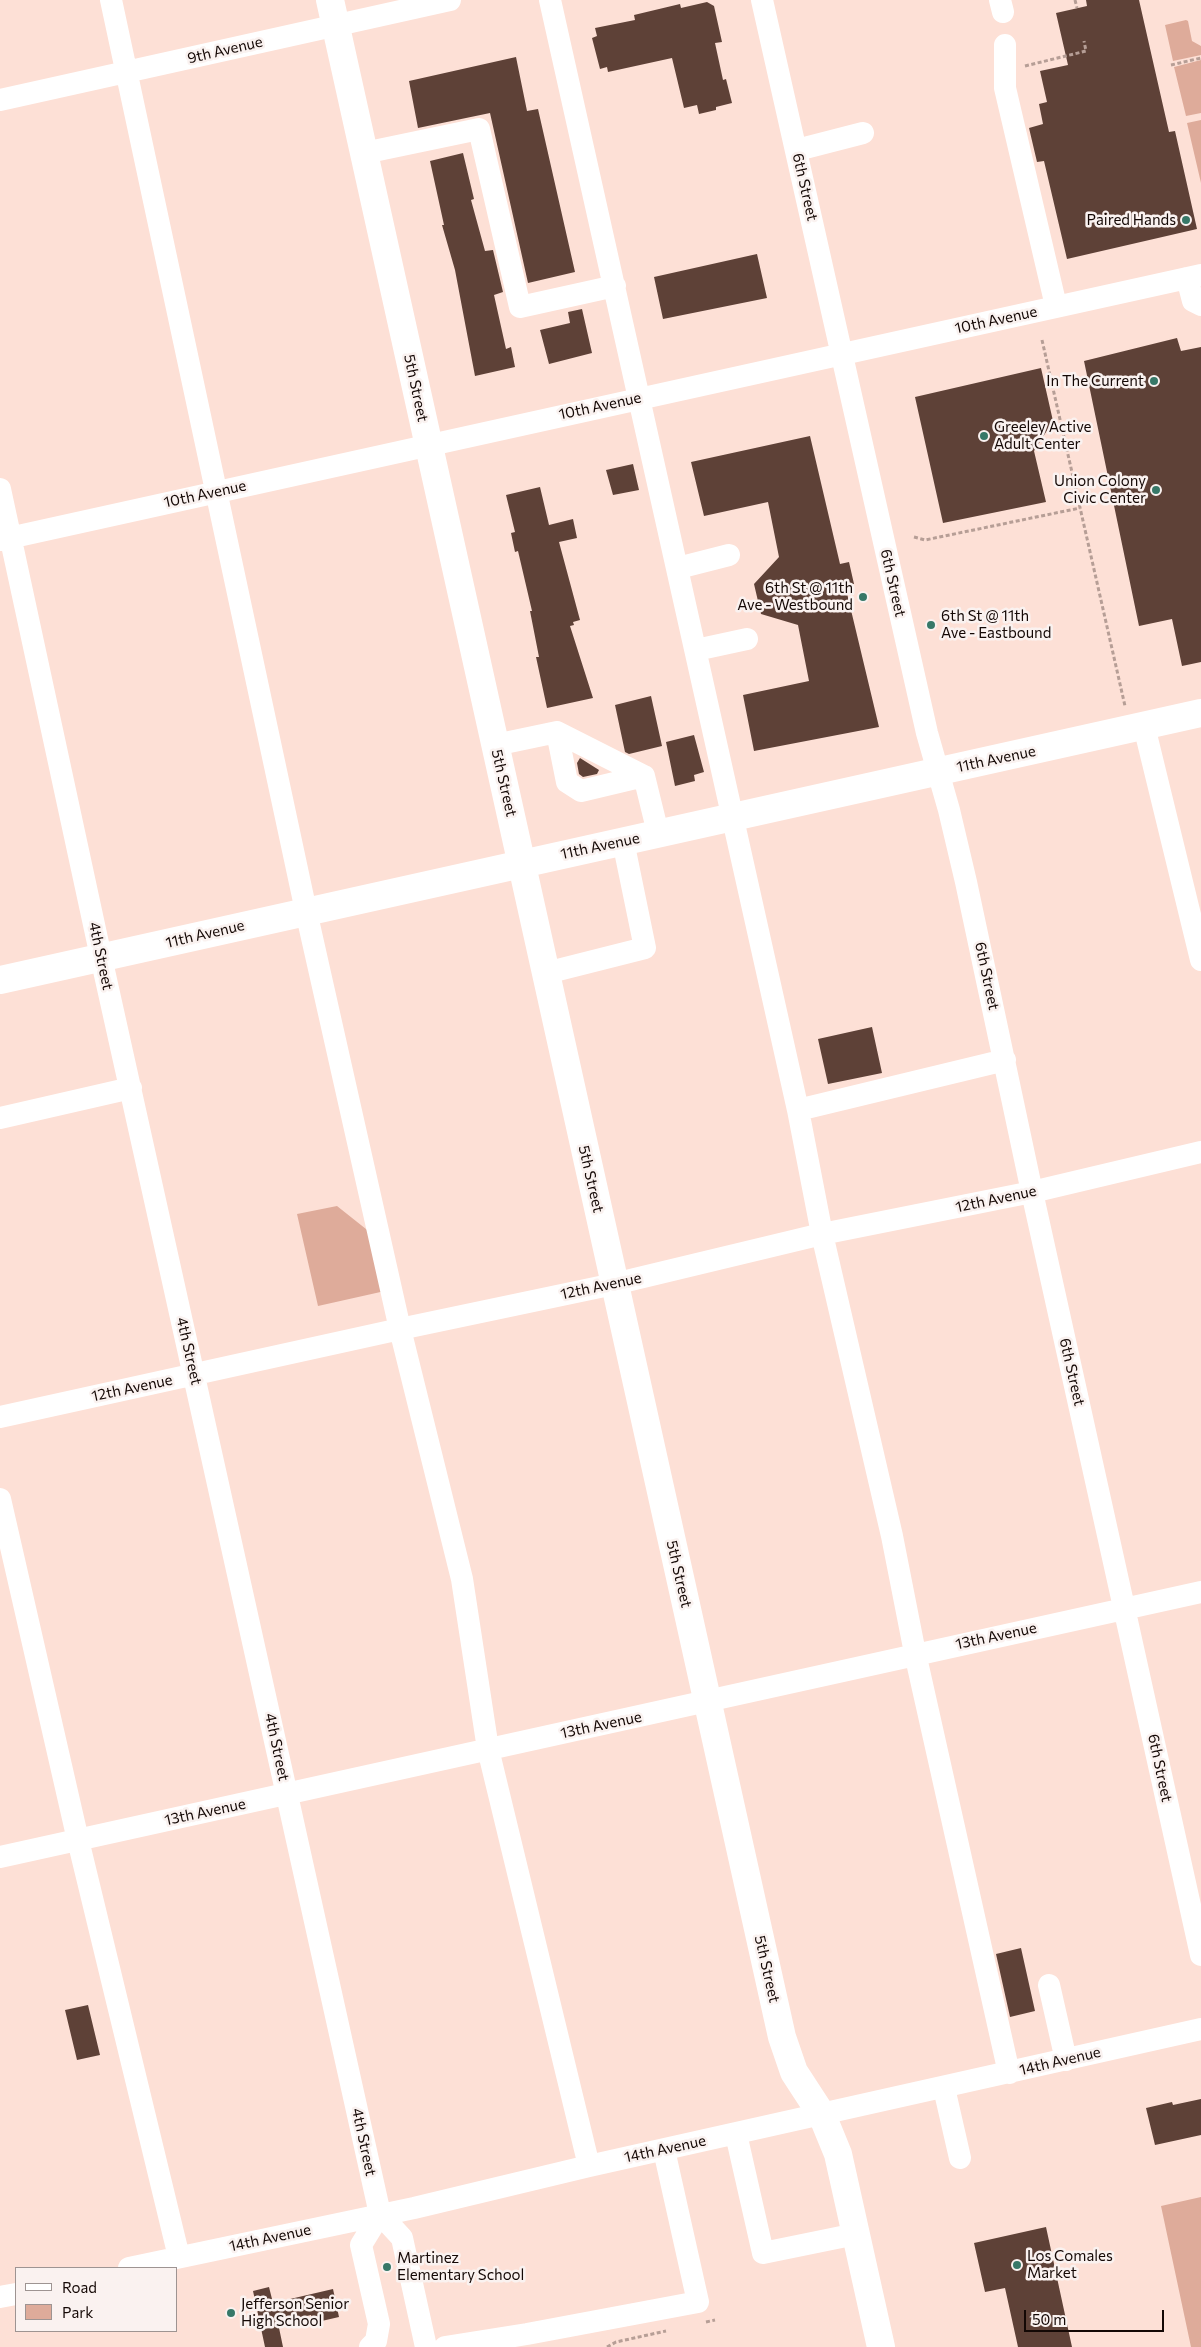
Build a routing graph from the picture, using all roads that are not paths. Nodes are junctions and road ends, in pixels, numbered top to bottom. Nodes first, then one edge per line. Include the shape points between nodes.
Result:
1 (111, 0) edge
2 (450, 0) edge
3 (550, 0) edge
4 (762, 0) edge
5 (333, 13) edge
6 (1006, 45) dead end
7 (127, 72) junction
8 (0, 100) edge
9 (864, 134) dead end
10 (797, 150) junction
11 (364, 153) junction
12 (1194, 276) edge
13 (615, 286) junction
14 (1056, 306) junction
15 (1201, 306) edge
16 (842, 354) junction
17 (640, 398) junction
18 (429, 445) junction
19 (0, 489) edge
20 (216, 492) junction
21 (6, 538) edge
22 (729, 555) dead end
23 (678, 568) junction
24 (747, 639) dead end
25 (696, 650) junction
26 (1201, 713) edge
27 (1144, 726) junction
28 (557, 732) junction
29 (495, 745) junction
30 (938, 771) junction
31 (644, 776) junction
32 (733, 817) junction
33 (658, 833) junction
34 (623, 841) junction
35 (522, 863) junction
36 (306, 912) junction
37 (101, 957) junction
38 (1201, 960) edge
39 (546, 973) junction
40 (0, 980) edge
41 (1005, 1060) junction
42 (131, 1088) junction
43 (798, 1110) junction
44 (0, 1118) edge
45 (1201, 1152) edge
46 (1032, 1192) junction
47 (822, 1234) junction
48 (614, 1284) junction
49 (400, 1328) junction
50 (195, 1375) junction
51 (0, 1417) edge
52 (0, 1498) edge
53 (1201, 1592) edge
54 (1125, 1608) junction
55 (915, 1653) junction
56 (707, 1701) junction
57 (488, 1750) junction
58 (287, 1794) junction
59 (78, 1840) junction
60 (0, 1857) edge
61 (1201, 1955) edge
62 (1049, 1985) dead end
63 (1201, 2030) edge
64 (1066, 2060) junction
65 (1009, 2073) junction
66 (944, 2088) junction
67 (822, 2115) junction
68 (736, 2134) junction
69 (664, 2150) junction
70 (960, 2158) dead end
71 (589, 2166) junction
72 (380, 2214) junction
73 (856, 2234) junction
74 (179, 2257) junction
75 (134, 2267) edge
76 (15, 2294) edge
77 (0, 2297) edge
78 (370, 2347) edge
79 (426, 2347) edge
80 (445, 2347) edge
81 (881, 2347) edge

1 - 7 street
2 - 5 street, 9th Avenue
3 - 13 street
4 - 10 street, 6th Street
5 - 7 street, 9th Avenue
5 - 11 main road, 5th Street
6 - 14 street via 1006,88
7 - 8 street, 9th Avenue
7 - 20 street
9 - 10 street
10 - 16 street, 6th Street
11 - 13 street via 479,129 520,307
11 - 18 main road, 5th Street
12 - 14 street, 10th Avenue
12 - 15 street via 1193,301
13 - 17 street
14 - 16 street, 10th Avenue
16 - 17 street, 10th Avenue
16 - 30 street, 6th Street
17 - 18 street, 10th Avenue
17 - 23 street
18 - 20 street, 10th Avenue
18 - 29 main road, 5th Street
19 - 21 street, 4th Street
20 - 21 street, 10th Avenue
20 - 36 street
21 - 37 street, 4th Street
22 - 23 street
23 - 25 street
24 - 25 street
25 - 32 street
26 - 27 main road, 11th Avenue
27 - 30 main road, 11th Avenue
27 - 38 street
28 - 29 street
28 - 31 street
28 - 31 street via 567,782 581,791
29 - 35 main road, 5th Street
30 - 32 main road, 11th Avenue
30 - 41 street, 6th Street via 958,846
31 - 33 street
32 - 33 main road, 11th Avenue
32 - 43 street
33 - 34 main road, 11th Avenue
34 - 35 main road, 11th Avenue
34 - 39 street via 645,948
35 - 36 main road, 11th Avenue
35 - 39 main road, 5th Street
36 - 37 main road, 11th Avenue
36 - 49 street
37 - 40 main road, 11th Avenue
37 - 42 street, 4th Street
39 - 48 main road, 5th Street
41 - 43 street
41 - 46 street, 6th Street
42 - 44 street
42 - 50 street, 4th Street
43 - 47 street
45 - 46 street, 12th Avenue
46 - 47 street, 12th Avenue
46 - 54 street, 6th Street
47 - 48 street, 12th Avenue
47 - 55 street via 892,1536
48 - 49 street, 12th Avenue
48 - 56 main road, 5th Street
49 - 50 street, 12th Avenue
49 - 57 street via 462,1579
50 - 51 street, 12th Avenue
50 - 58 street, 4th Street
52 - 59 street
53 - 54 street, 13th Avenue
54 - 55 street, 13th Avenue
54 - 61 street, 6th Street
55 - 56 street, 13th Avenue
55 - 65 street
56 - 57 street, 13th Avenue
56 - 67 main road, 5th Street via 782,2037 794,2072
57 - 58 street, 13th Avenue
57 - 71 street
58 - 59 street, 13th Avenue
58 - 72 street, 4th Street
59 - 60 street, 13th Avenue
59 - 74 street
62 - 64 street
63 - 64 street, 14th Avenue
64 - 65 street, 14th Avenue
65 - 66 street, 14th Avenue
66 - 67 street, 14th Avenue
66 - 70 street
67 - 68 street, 14th Avenue
67 - 73 main road, 5th Street via 838,2154
68 - 69 street, 14th Avenue
68 - 73 street via 763,2253
69 - 71 street, 14th Avenue
69 - 80 street via 698,2302
71 - 72 street, 14th Avenue
72 - 74 street, 14th Avenue
72 - 78 street via 361,2245 379,2324 376,2341
72 - 79 street via 402,2238
73 - 81 main road, 5th Street
74 - 75 street, 14th Avenue
76 - 77 street

